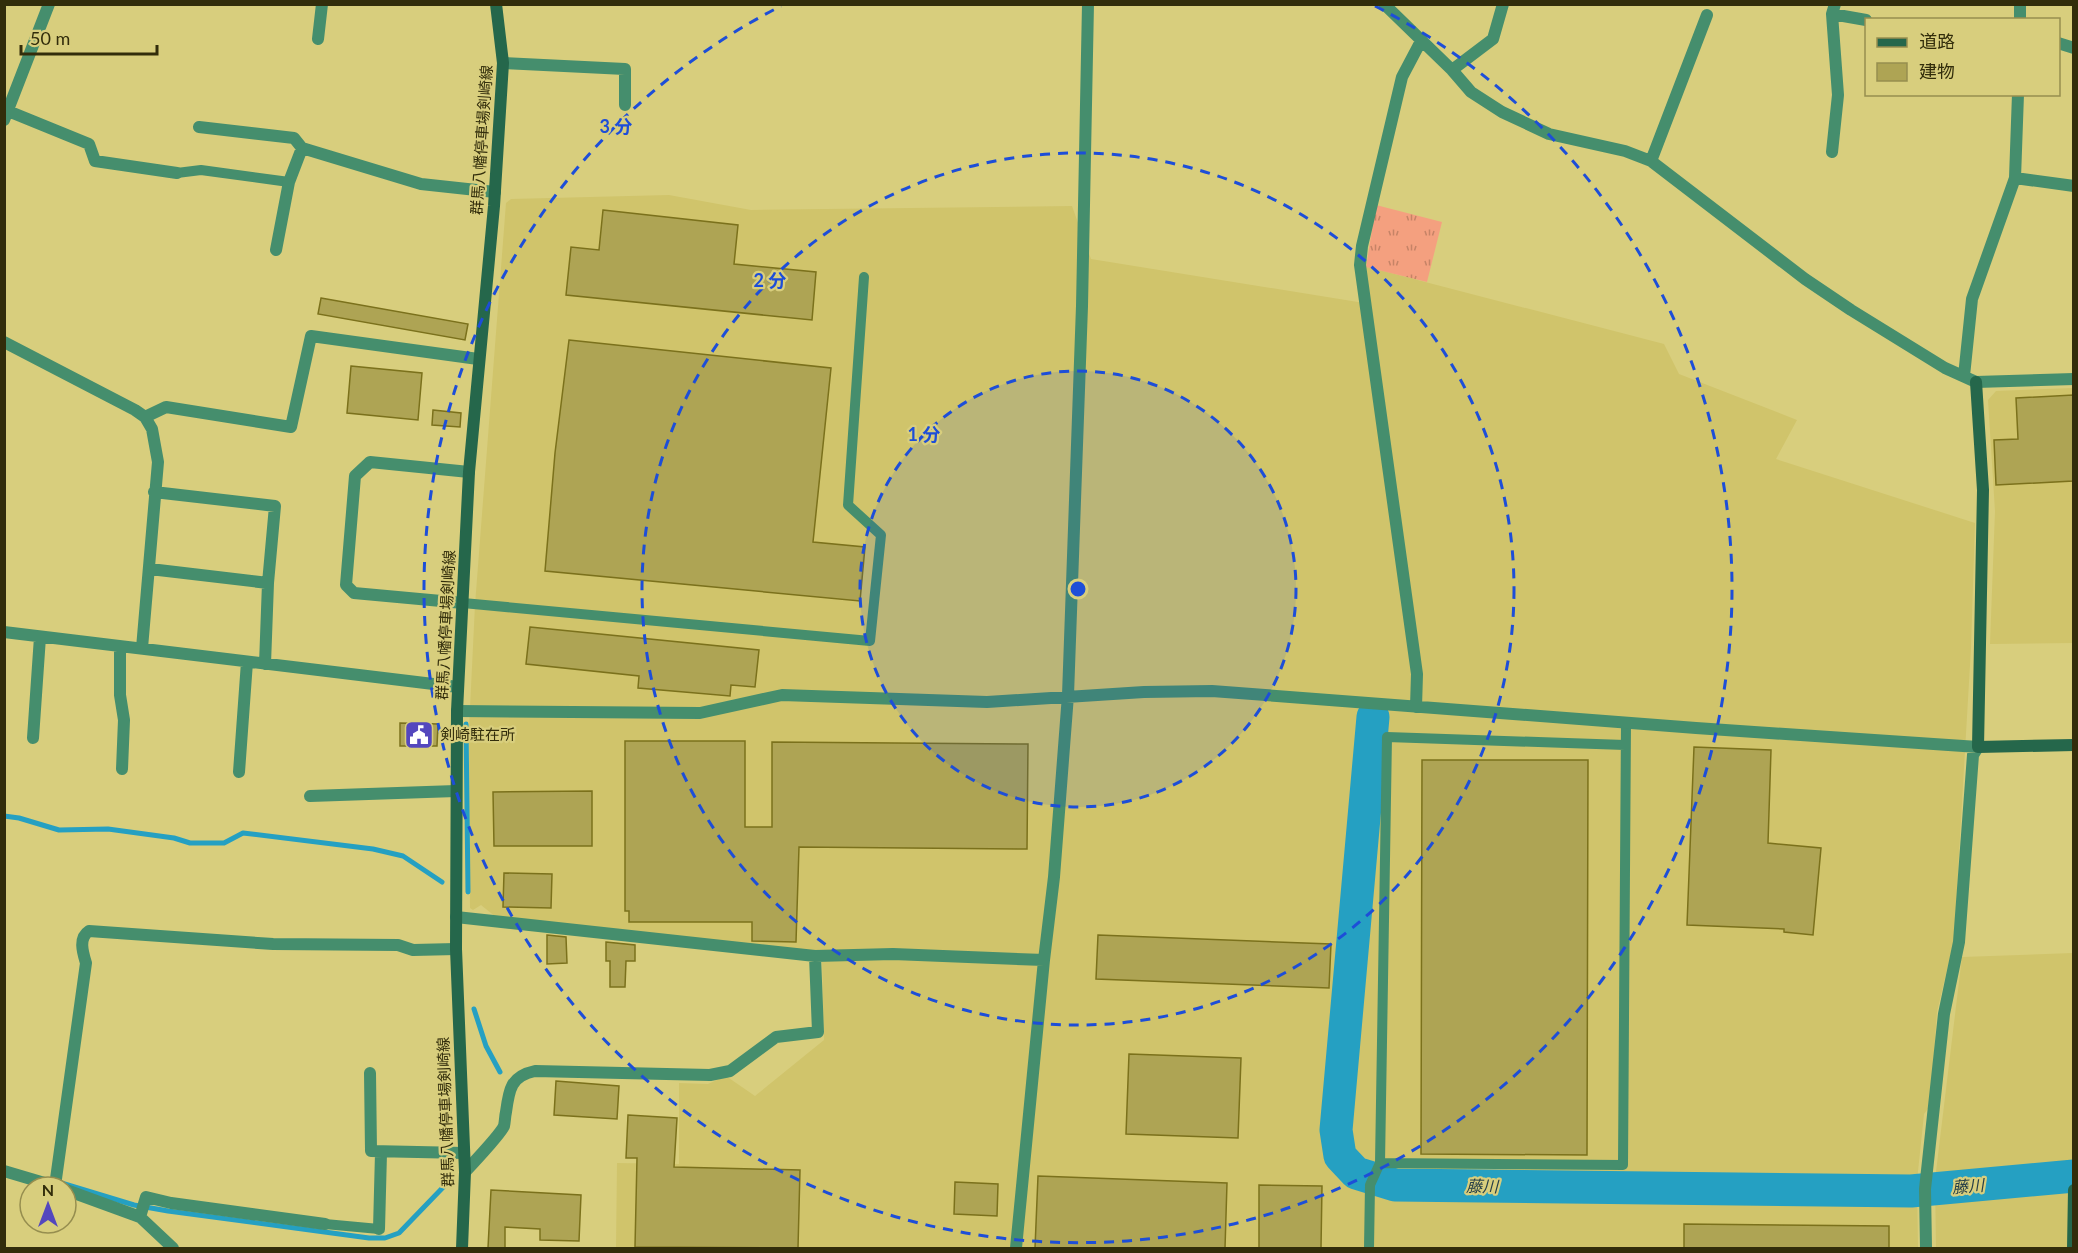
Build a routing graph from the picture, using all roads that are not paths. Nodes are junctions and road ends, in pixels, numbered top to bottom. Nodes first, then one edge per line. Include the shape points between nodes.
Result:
1 (49, 4) edge
2 (322, 4) edge
3 (496, 4) edge
4 (1088, 4) edge
5 (1384, 4) edge
6 (1503, 4) edge
7 (1833, 9) edge
8 (1707, 15) dead end
9 (1865, 20) edge
10 (318, 39) dead end
11 (1421, 41) junction
12 (503, 63) junction
13 (1452, 70) junction
14 (2018, 96) edge
15 (625, 105) dead end
16 (6, 116) edge
17 (199, 127) dead end
18 (302, 148) junction
19 (1832, 152) dead end
20 (1651, 161) junction
21 (177, 173) joint
22 (2015, 178) junction
23 (289, 182) junction
24 (2073, 186) edge
25 (495, 192) junction
26 (276, 250) dead end
27 (864, 277) dead end
28 (4, 342) edge
29 (478, 359) junction
30 (1964, 376) junction
31 (2073, 379) edge
32 (1976, 382) junction
33 (145, 417) junction
34 (469, 472) junction
35 (154, 492) junction
36 (150, 569) junction
37 (268, 583) junction
38 (463, 603) junction
39 (4, 632) edge
40 (40, 637) junction
41 (120, 647) junction
42 (142, 648) junction
43 (248, 662) junction
44 (265, 664) junction
45 (458, 687) junction
46 (1068, 695) junction
47 (1416, 707) junction
48 (457, 711) junction
49 (1626, 723) junction
50 (33, 738) dead end
51 (1625, 745) junction
52 (2073, 745) edge
53 (1978, 747) junction
54 (122, 769) dead end
55 (239, 772) dead end
56 (456, 791) junction
57 (310, 796) dead end
58 (456, 917) junction
59 (456, 949) junction
60 (815, 956) junction
61 (1044, 960) junction
62 (370, 1073) dead end
63 (381, 1152) junction
64 (464, 1153) junction
65 (1380, 1163) junction
66 (465, 1172) junction
67 (61, 1175) edge
68 (2073, 1190) edge
69 (78, 1195) edge
70 (140, 1217) junction
71 (325, 1224) joint
72 (379, 1229) joint
73 (173, 1248) edge
74 (462, 1248) edge
75 (1016, 1248) edge
76 (1369, 1248) edge
77 (1926, 1248) edge
78 (2073, 1248) edge

1 - 16 street
2 - 10 street
3 - 12 main road, 群馬八幡停車場剣崎線
4 - 46 street
5 - 11 street
6 - 13 street via 1493,39
7 - 9 street
7 - 19 street via 1838,95
8 - 20 street
11 - 13 street
11 - 47 street via 1402,77 1360,265 1418,674
12 - 15 street via 625,69
12 - 25 main road, 群馬八幡停車場剣崎線
13 - 20 street via 1471,92 1549,134 1625,151
14 - 22 street
16 - 21 street via 89,144 95,161
17 - 18 street via 294,138
18 - 23 street
18 - 25 street via 421,184
20 - 30 street via 1805,279 1945,368
21 - 23 lane via 201,170
22 - 24 street
22 - 30 street via 1972,299
23 - 26 street
25 - 29 main road, 群馬八幡停車場剣崎線
27 - 38 lane via 848,505 880,535 870,642
28 - 33 street
29 - 33 street via 311,336 291,427 166,406
29 - 34 main road, 群馬八幡停車場剣崎線
30 - 32 street
31 - 32 street
32 - 53 main road via 1983,490
33 - 35 street via 152,429 158,462
34 - 38 main road, 群馬八幡停車場剣崎線
34 - 38 street via 370,462 355,476 346,585 354,592
35 - 36 street
35 - 37 street via 275,506
36 - 37 street
36 - 42 street
37 - 44 street
38 - 45 main road, 群馬八幡停車場剣崎線
39 - 40 street
40 - 41 street
40 - 50 street
41 - 42 street
41 - 54 street
42 - 43 street
43 - 44 street
43 - 55 street
44 - 45 street
45 - 48 main road, 群馬八幡停車場剣崎線
46 - 47 street via 1212,691
46 - 48 street via 987,702 782,695 700,713
46 - 61 street
47 - 49 street
48 - 56 main road, 群馬八幡停車場剣崎線
49 - 51 lane
49 - 53 street
51 - 65 lane via 1623,1165
51 - 65 lane via 1387,737
52 - 53 main road
53 - 77 street via 1973,755 1959,942 1944,1014 1925,1189
56 - 57 street
56 - 58 main road, 群馬八幡停車場剣崎線
58 - 59 main road, 群馬八幡停車場剣崎線
58 - 60 street
59 - 64 main road, 群馬八幡停車場剣崎線
59 - 67 street via 273,944 89,931 82,940 86,963
60 - 61 street via 894,954
60 - 66 street via 818,1032 776,1037 730,1071 710,1075 526,1073 513,1083 504,1126
61 - 75 street
62 - 63 street via 371,1151
63 - 64 street
63 - 72 street
64 - 66 main road, 群馬八幡停車場剣崎線
65 - 76 lane via 1370,1185
66 - 74 main road, 群馬八幡停車場剣崎線
68 - 78 main road
69 - 70 street
70 - 71 street via 146,1197
70 - 73 street
71 - 72 lane

